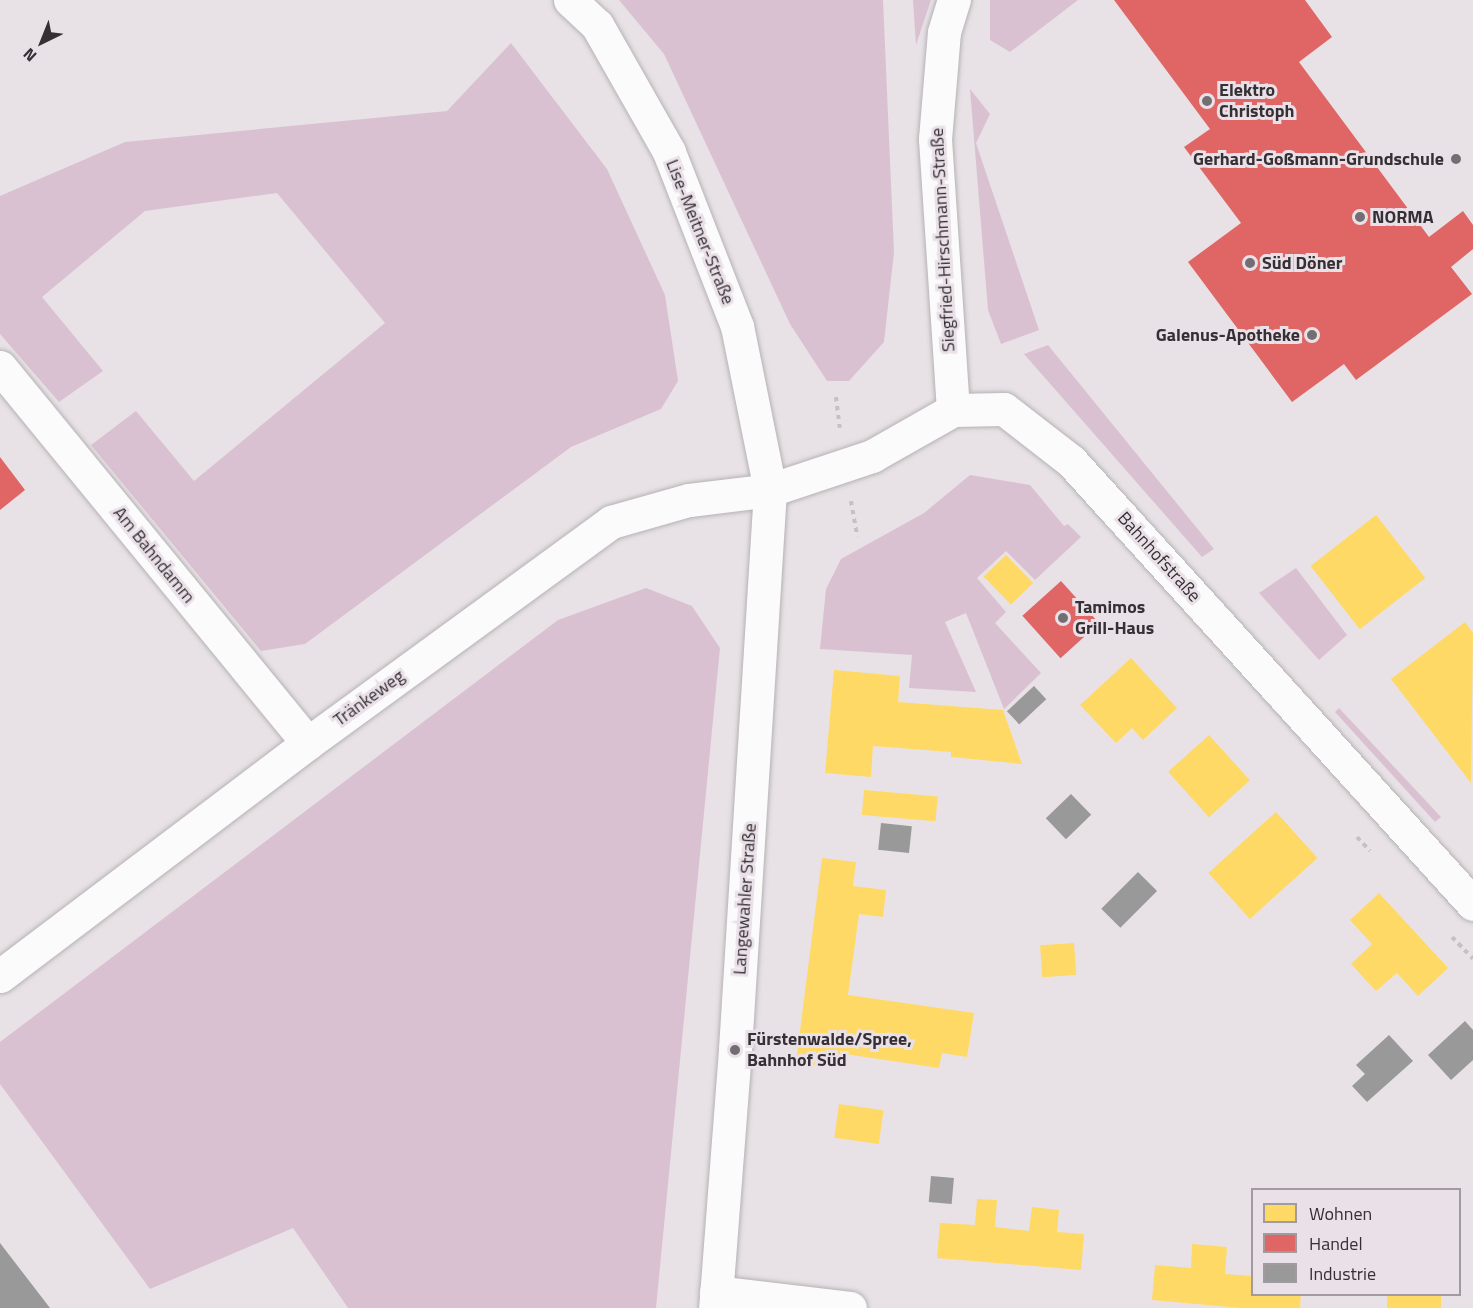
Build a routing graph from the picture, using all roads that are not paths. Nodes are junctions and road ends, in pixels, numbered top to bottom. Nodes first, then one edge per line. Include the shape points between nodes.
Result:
1 (570, 0) edge
2 (954, 0) edge
3 (0, 367) edge
4 (953, 410) junction
5 (770, 490) junction
6 (308, 743) junction
7 (1473, 904) edge
8 (0, 976) edge
9 (716, 1300) edge
10 (850, 1308) edge

1 - 5 street, Lise-Meitner-Straße via 597,25 669,152 738,326
2 - 4 street, Siegfried-Hirschmann-Straße via 944,32 935,139
3 - 6 street, Am Bahndamm
4 - 5 street, Bahnhofstraße via 872,456
4 - 7 street, Bahnhofstraße via 1004,409 1061,450
5 - 6 street, Tränkeweg via 689,500 611,522
5 - 9 street, Langewahler Straße
6 - 8 street, Tränkeweg
9 - 10 street

